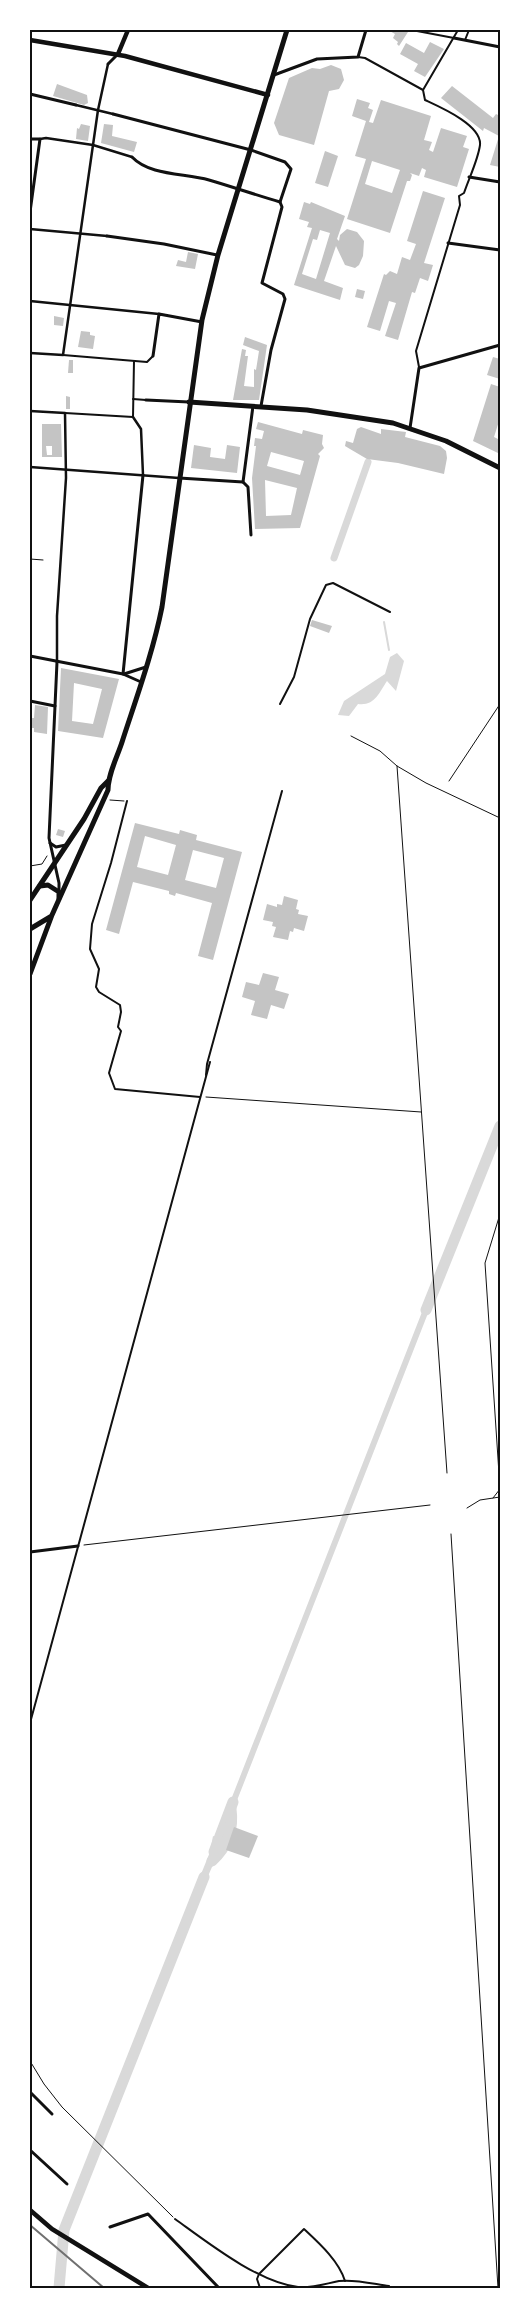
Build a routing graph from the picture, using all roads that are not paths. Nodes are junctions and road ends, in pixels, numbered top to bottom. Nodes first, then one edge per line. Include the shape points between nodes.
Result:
1 (128, 30) edge
2 (287, 30) edge
3 (366, 30) edge
4 (458, 30) edge
5 (469, 30) edge
6 (417, 31) edge
7 (454, 38) junction
8 (30, 40) edge
9 (465, 40) junction
10 (500, 46) edge
11 (118, 54) junction
12 (358, 57) junction
13 (108, 64) joint
14 (274, 75) junction
15 (423, 90) junction
16 (30, 94) edge
17 (268, 95) junction
18 (76, 105) joint
19 (98, 110) junction
20 (113, 114) joint
21 (30, 139) edge
22 (40, 139) junction
23 (93, 145) junction
24 (251, 150) junction
25 (132, 157) joint
26 (469, 177) junction
27 (500, 182) edge
28 (238, 189) junction
29 (280, 202) junction
30 (30, 212) edge
31 (30, 229) edge
32 (79, 234) junction
33 (107, 236) joint
34 (448, 243) junction
35 (500, 250) edge
36 (218, 256) junction
37 (30, 300) edge
38 (70, 304) junction
39 (158, 314) junction
40 (202, 322) junction
41 (500, 346) edge
42 (30, 353) edge
43 (64, 356) junction
44 (153, 356) joint
45 (134, 361) junction
46 (419, 368) junction
47 (133, 399) junction
48 (146, 400) joint
49 (189, 402) junction
50 (253, 406) junction
51 (261, 406) junction
52 (30, 411) edge
53 (65, 413) junction
54 (133, 417) junction
55 (410, 428) junction
56 (30, 467) edge
57 (500, 468) edge
58 (66, 471) junction
59 (143, 475) junction
60 (179, 478) junction
61 (243, 482) junction
62 (250, 535) dead end
63 (390, 612) dead end
64 (30, 656) edge
65 (57, 662) junction
66 (146, 667) junction
67 (123, 674) junction
68 (141, 682) junction
69 (30, 701) edge
70 (280, 704) dead end
71 (55, 706) junction
72 (108, 781) junction
73 (282, 791) dead end
74 (127, 801) road end
75 (50, 843) junction
76 (67, 845) junction
77 (55, 864) junction
78 (40, 886) junction
79 (59, 892) junction
80 (30, 900) edge
81 (58, 901) junction
82 (52, 915) junction
83 (30, 930) edge
84 (30, 974) edge
85 (200, 1097) junction
86 (78, 1546) junction
87 (30, 1552) edge
88 (30, 1723) edge
89 (30, 2092) edge
90 (52, 2114) dead end
91 (30, 2150) edge
92 (67, 2184) dead end
93 (30, 2210) edge
94 (175, 2219) road end
95 (110, 2226) dead end
96 (258, 2274) junction
97 (345, 2281) junction
98 (389, 2286) dead end
99 (148, 2288) edge
100 (219, 2288) edge
101 (260, 2288) edge

1 - 11 street
2 - 14 main road
3 - 12 street
4 - 7 lane
5 - 9 lane
6 - 7 lane
7 - 9 street
7 - 15 lane
8 - 11 street
9 - 10 street
11 - 13 street
11 - 17 street
12 - 14 street via 317,59
12 - 15 lane
13 - 19 street
14 - 17 main road
15 - 26 lane via 426,100 447,109 479,137 480,146
16 - 18 street
17 - 24 main road
18 - 19 street
19 - 20 street
19 - 23 street
20 - 24 street
21 - 22 street
22 - 23 street
22 - 30 street
23 - 25 street
23 - 32 street
24 - 28 main road
24 - 29 street via 286,162 292,169
25 - 28 street via 138,163 156,169
26 - 27 street
26 - 34 lane via 464,193 459,196 460,205
28 - 29 street
28 - 36 main road
29 - 51 street via 282,206 262,284 283,294 286,299 271,350
31 - 32 street
32 - 33 street
32 - 38 street
33 - 36 street
34 - 35 street
34 - 46 lane via 416,351
36 - 40 main road
37 - 38 street
38 - 39 street
38 - 43 street
39 - 40 street
39 - 44 street
40 - 49 main road
41 - 46 street
42 - 43 street
43 - 45 lane
44 - 45 lane via 147,362
45 - 47 lane
46 - 55 street
47 - 48 lane
47 - 54 lane
48 - 49 street
49 - 50 main road
49 - 60 main road
50 - 51 main road
50 - 61 street
51 - 55 main road via 337,414
52 - 53 street
53 - 54 lane
53 - 58 street
54 - 59 street via 141,430
55 - 57 main road via 446,441
56 - 58 street
58 - 59 street
58 - 65 street
59 - 60 street
59 - 67 street
60 - 61 street
60 - 66 main road via 162,607
61 - 62 street via 248,487
63 - 70 lane via 333,583 326,585 310,619 294,676
64 - 65 street
65 - 67 street
65 - 71 street
66 - 67 street
66 - 68 main road
67 - 68 street
68 - 72 main road
69 - 71 street
71 - 75 street
72 - 76 main road
72 - 81 main road via 106,795
73 - 85 lane
74 - 85 lane via 92,924 90,949 98,969 96,987 120,1005 118,1026 121,1031 109,1073 115,1089
75 - 76 street via 56,847
75 - 77 street
76 - 77 main road
77 - 78 main road
77 - 79 street
78 - 79 main road via 48,885
78 - 80 main road
79 - 81 main road
81 - 82 main road
82 - 83 main road
82 - 84 main road
85 - 86 lane
86 - 87 street
86 - 88 lane
89 - 90 street
91 - 92 street
93 - 99 street via 52,2229
94 - 96 lane
95 - 100 street via 148,2214
96 - 97 lane via 297,2287 319,2288
96 - 97 lane via 304,2229 322,2247
96 - 101 lane
97 - 98 lane

